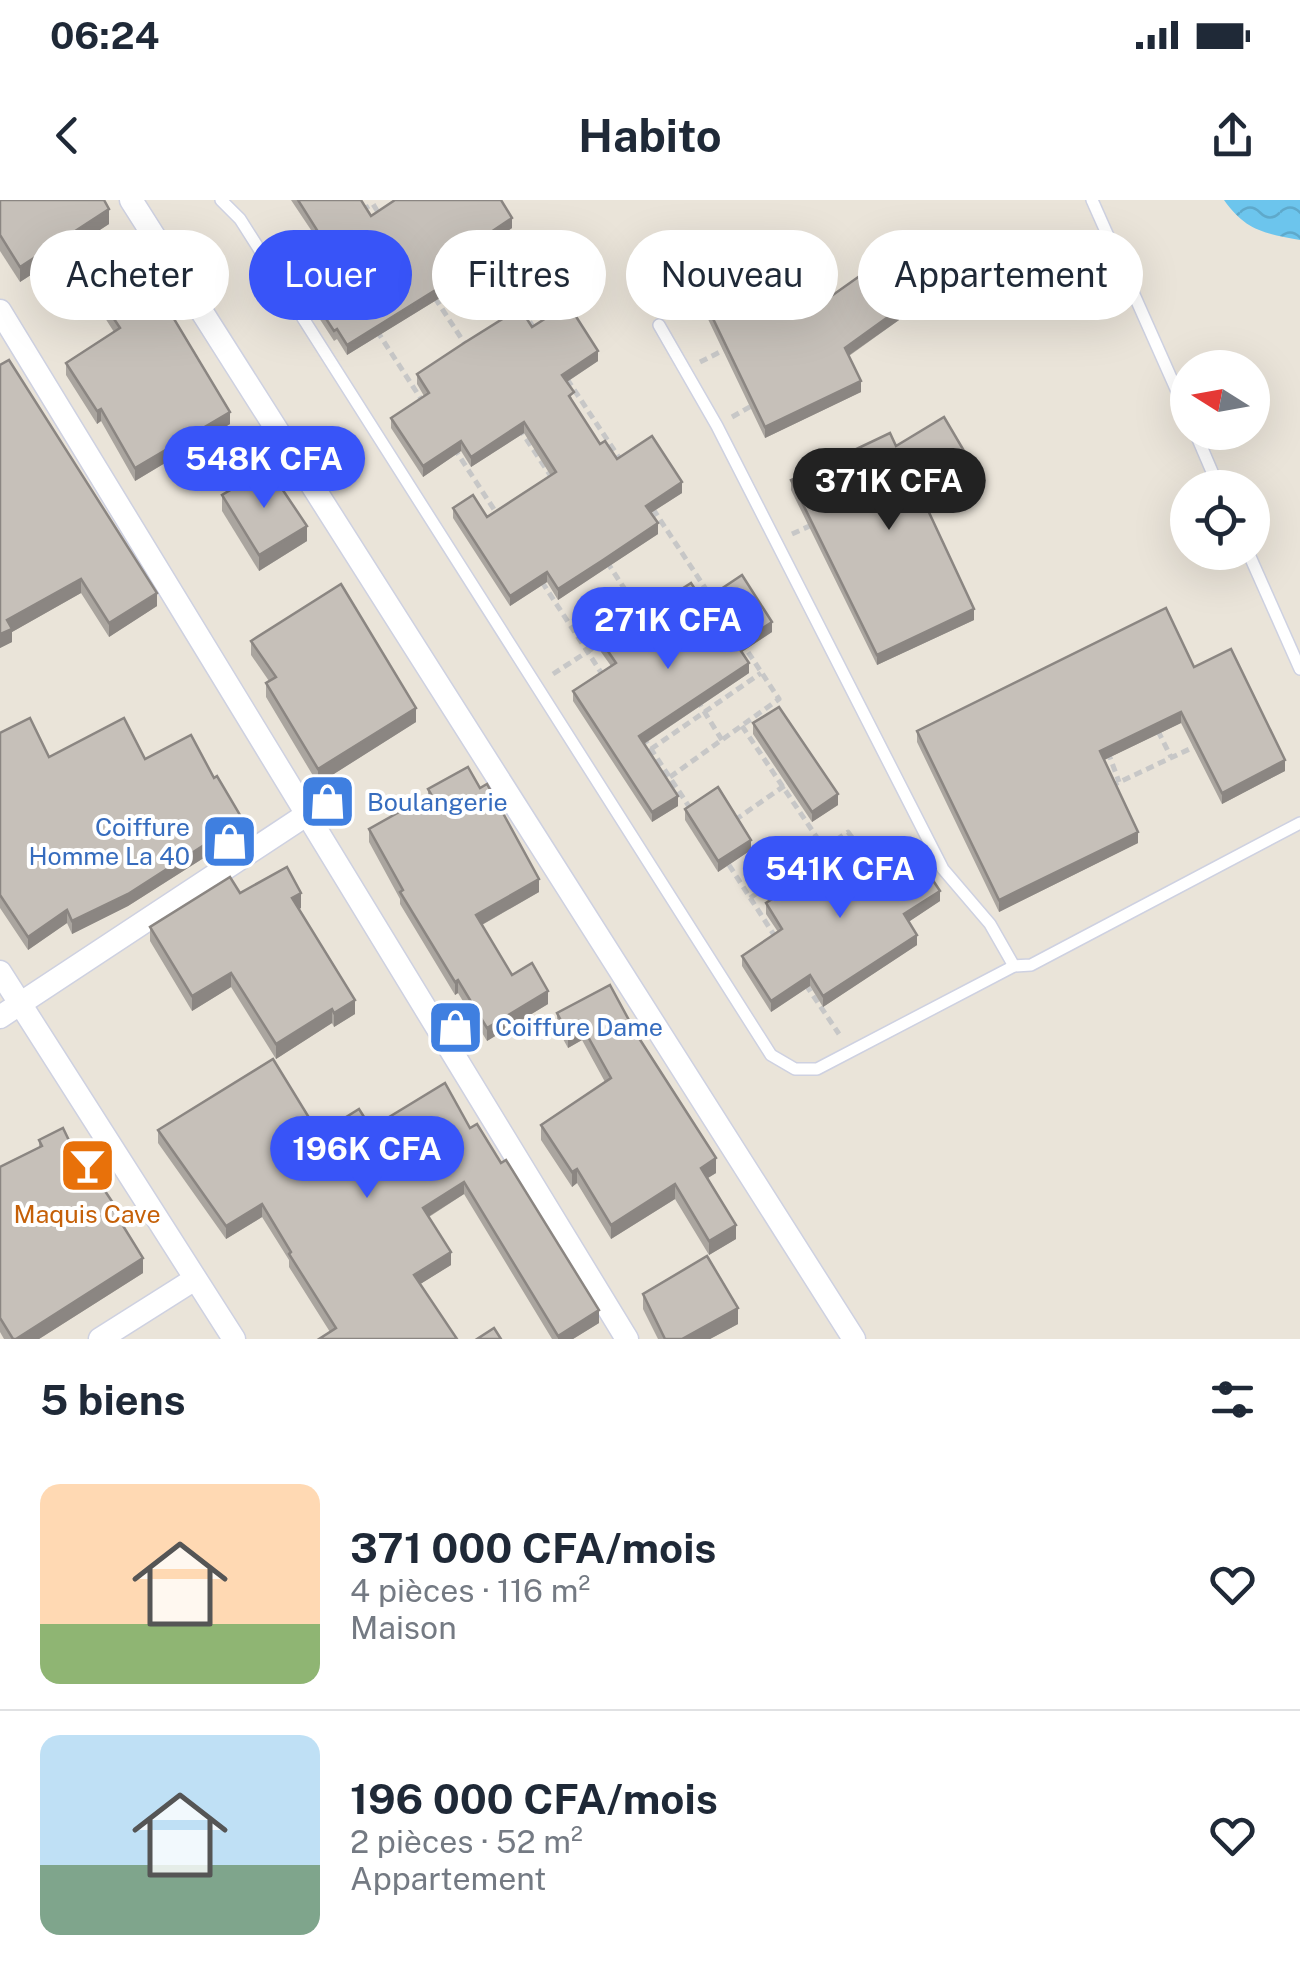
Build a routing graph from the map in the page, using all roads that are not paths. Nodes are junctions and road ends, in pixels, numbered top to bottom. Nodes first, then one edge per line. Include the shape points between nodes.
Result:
1 (132, 200) edge
2 (221, 200) edge
3 (1092, 200) edge
4 (0, 311) edge
5 (658, 325) dead end
6 (1170, 376) edge
7 (1256, 570) edge
8 (1300, 668) edge
9 (306, 815) junction
10 (1300, 824) edge
11 (1014, 966) junction
12 (0, 972) edge
13 (20, 1004) junction
14 (0, 1017) edge
15 (195, 1279) junction
16 (100, 1339) edge
17 (234, 1339) edge
18 (626, 1339) edge
19 (854, 1339) edge

1 - 19 street
2 - 11 lane via 240,219 770,1054 795,1069 816,1070
3 - 6 lane
4 - 9 street
5 - 11 lane via 943,870 990,924
7 - 8 lane
9 - 13 street
9 - 18 street
10 - 11 lane via 1031,965
12 - 13 street
13 - 14 street
13 - 15 street
15 - 16 street
15 - 17 street

